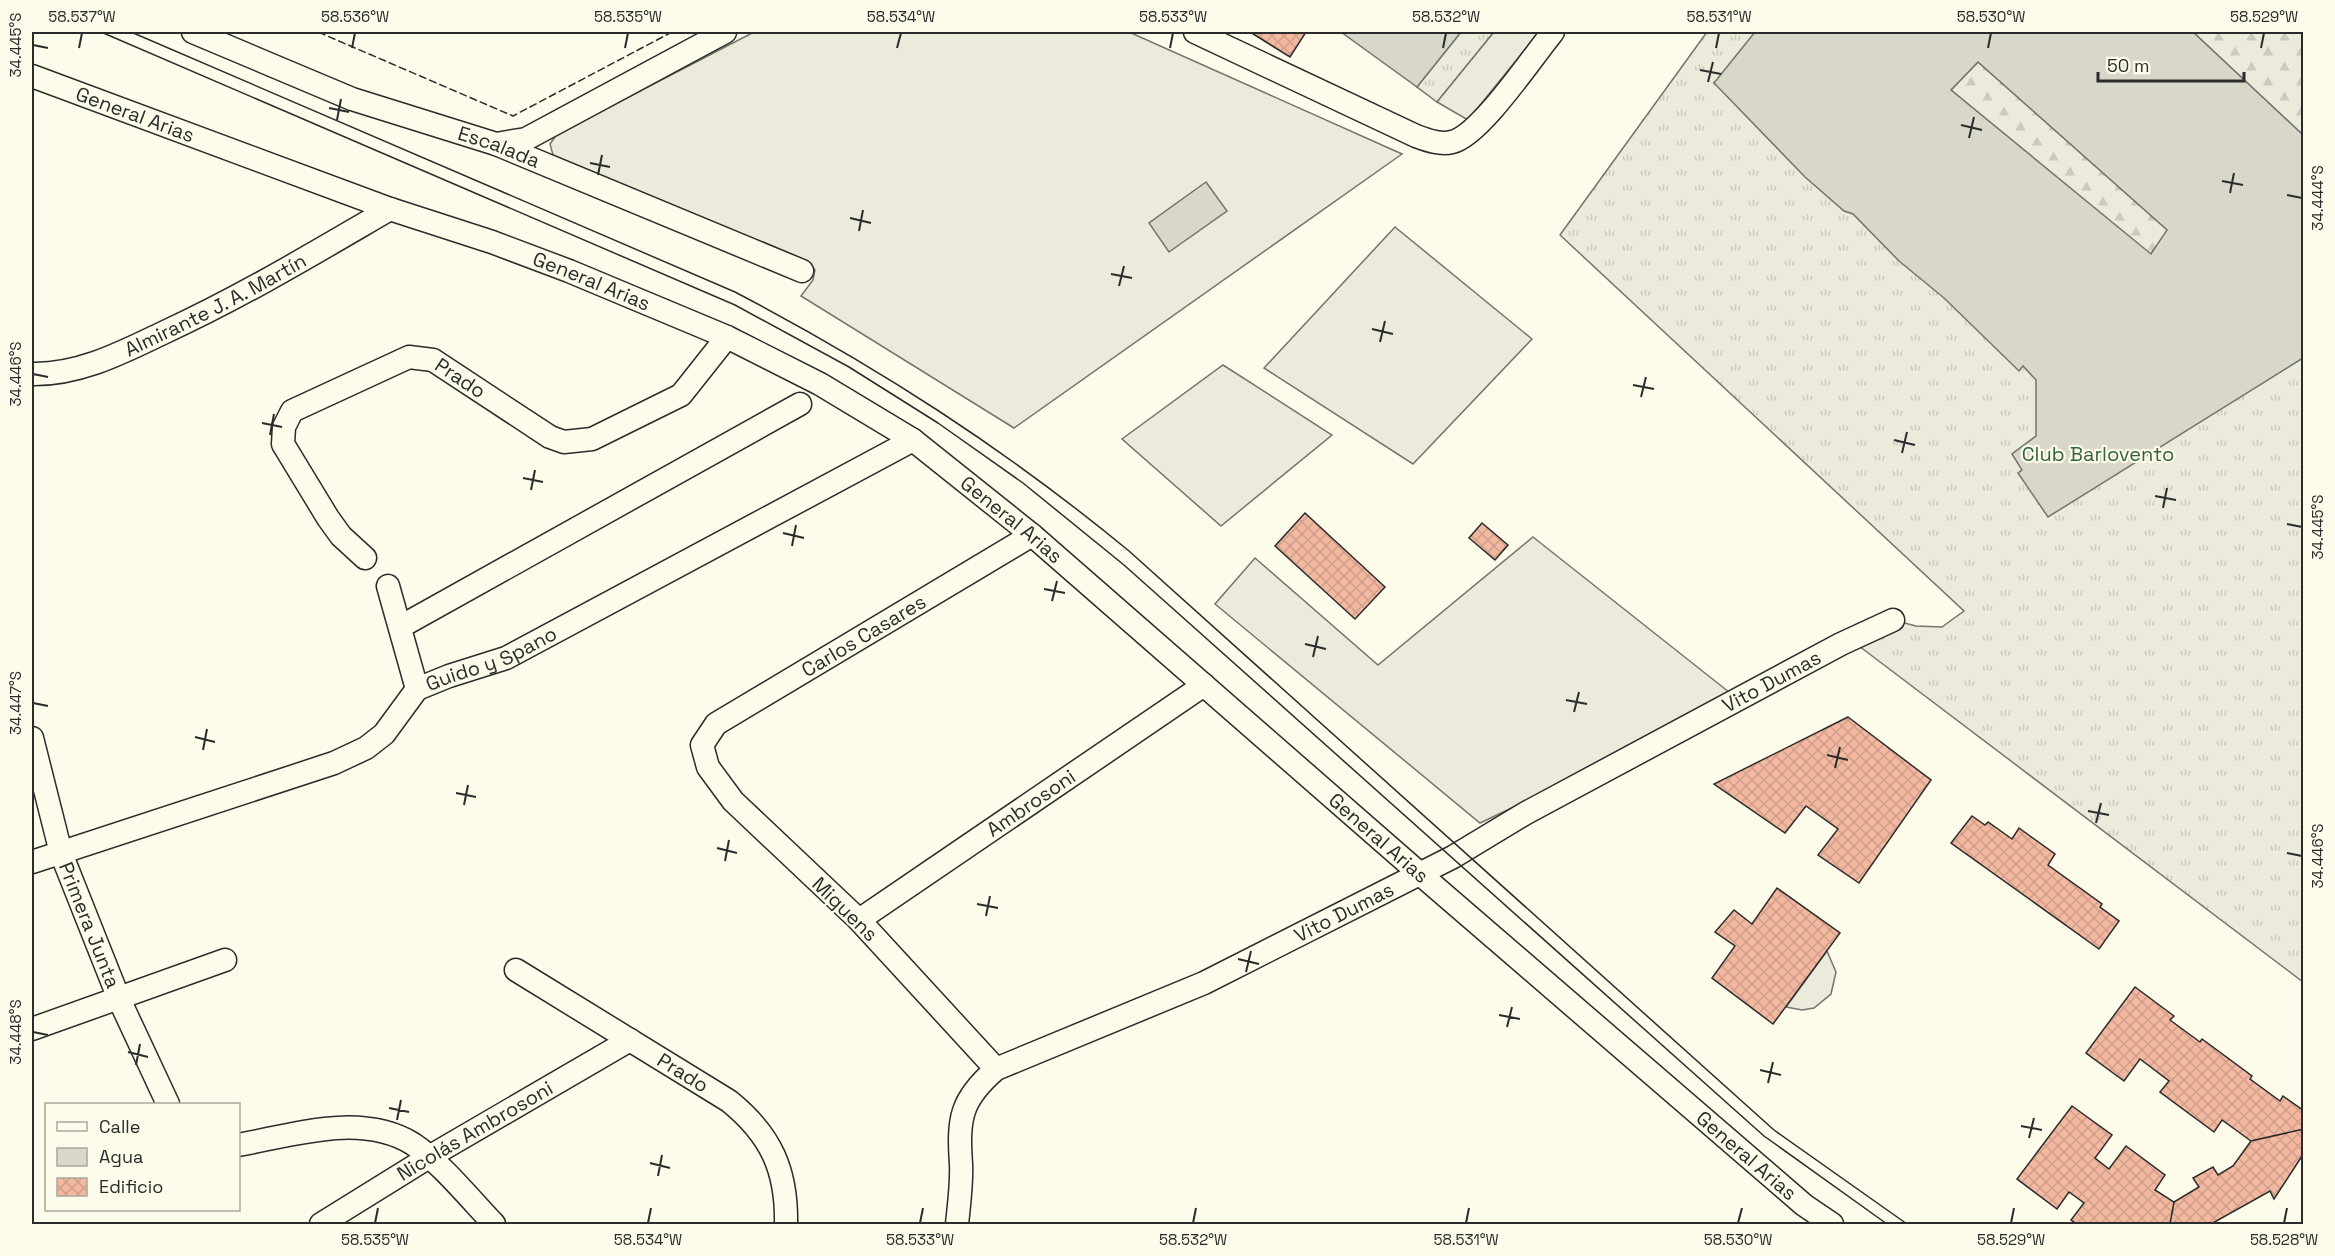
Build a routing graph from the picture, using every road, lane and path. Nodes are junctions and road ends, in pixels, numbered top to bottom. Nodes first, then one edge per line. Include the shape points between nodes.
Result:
1 (725, 32) edge
2 (1195, 32) edge
3 (1553, 32) edge
4 (199, 33) edge
5 (36, 82) edge
6 (496, 144) junction
7 (390, 209) junction
8 (802, 271) dead end
9 (727, 337) junction
10 (32, 374) edge
11 (800, 404) dead end
12 (913, 440) junction
13 (1032, 535) junction
14 (365, 558) dead end
15 (388, 586) dead end
16 (1893, 620) dead end
17 (400, 627) junction
18 (1204, 685) junction
19 (417, 689) junction
20 (32, 738) edge
21 (702, 745) joint
22 (61, 853) junction
23 (32, 862) edge
24 (1419, 873) junction
25 (859, 920) junction
26 (225, 960) dead end
27 (516, 970) dead end
28 (119, 999) junction
29 (32, 1029) edge
30 (630, 1040) junction
31 (996, 1070) junction
32 (168, 1103) edge
33 (240, 1145) edge
34 (429, 1157) junction
35 (321, 1224) edge
36 (494, 1224) edge
37 (786, 1224) edge
38 (957, 1224) edge
39 (1832, 1224) edge

1 - 6 street via 526,139
2 - 3 street via 1416,136 1434,142 1453,142 1478,126
4 - 6 street, Escalada via 352,99
5 - 7 street, General Arias
6 - 8 street, Escalada
7 - 9 street, General Arias via 536,258
7 - 10 street, Almirante J. A. Martín via 221,306 120,354 74,370
9 - 12 street, General Arias via 820,384
9 - 14 street, Prado via 681,395 592,439 564,442 550,437 433,360 409,357 292,411 284,426 283,444 328,518
11 - 17 street
12 - 13 street, General Arias
12 - 19 street, Guido y Spano via 506,658
13 - 18 street, General Arias
13 - 21 street, Carlos Casares via 716,724
15 - 17 street
16 - 24 street, Vito Dumas via 1841,644
17 - 19 street
18 - 24 street, General Arias
18 - 25 street, Ambrosoni
19 - 22 street, Guido y Spano via 384,734 334,764
20 - 22 street, Primera Junta
21 - 25 street, Miguens via 708,767 733,801
22 - 23 street, Guido y Spano
22 - 28 street, Primera Junta
24 - 31 street, Vito Dumas via 1204,983
24 - 39 street, General Arias via 1804,1205
25 - 31 street, Miguens
26 - 28 street
27 - 30 street, Prado
28 - 29 street
28 - 32 street, Primera Junta
30 - 34 street, Nicolás Ambrosoni
30 - 37 street, Prado via 750,1118 767,1140 780,1169
31 - 38 street, Vito Dumas via 978,1084 960,1118
33 - 34 street via 357,1126 399,1137
34 - 35 street, Nicolás Ambrosoni
34 - 36 street

